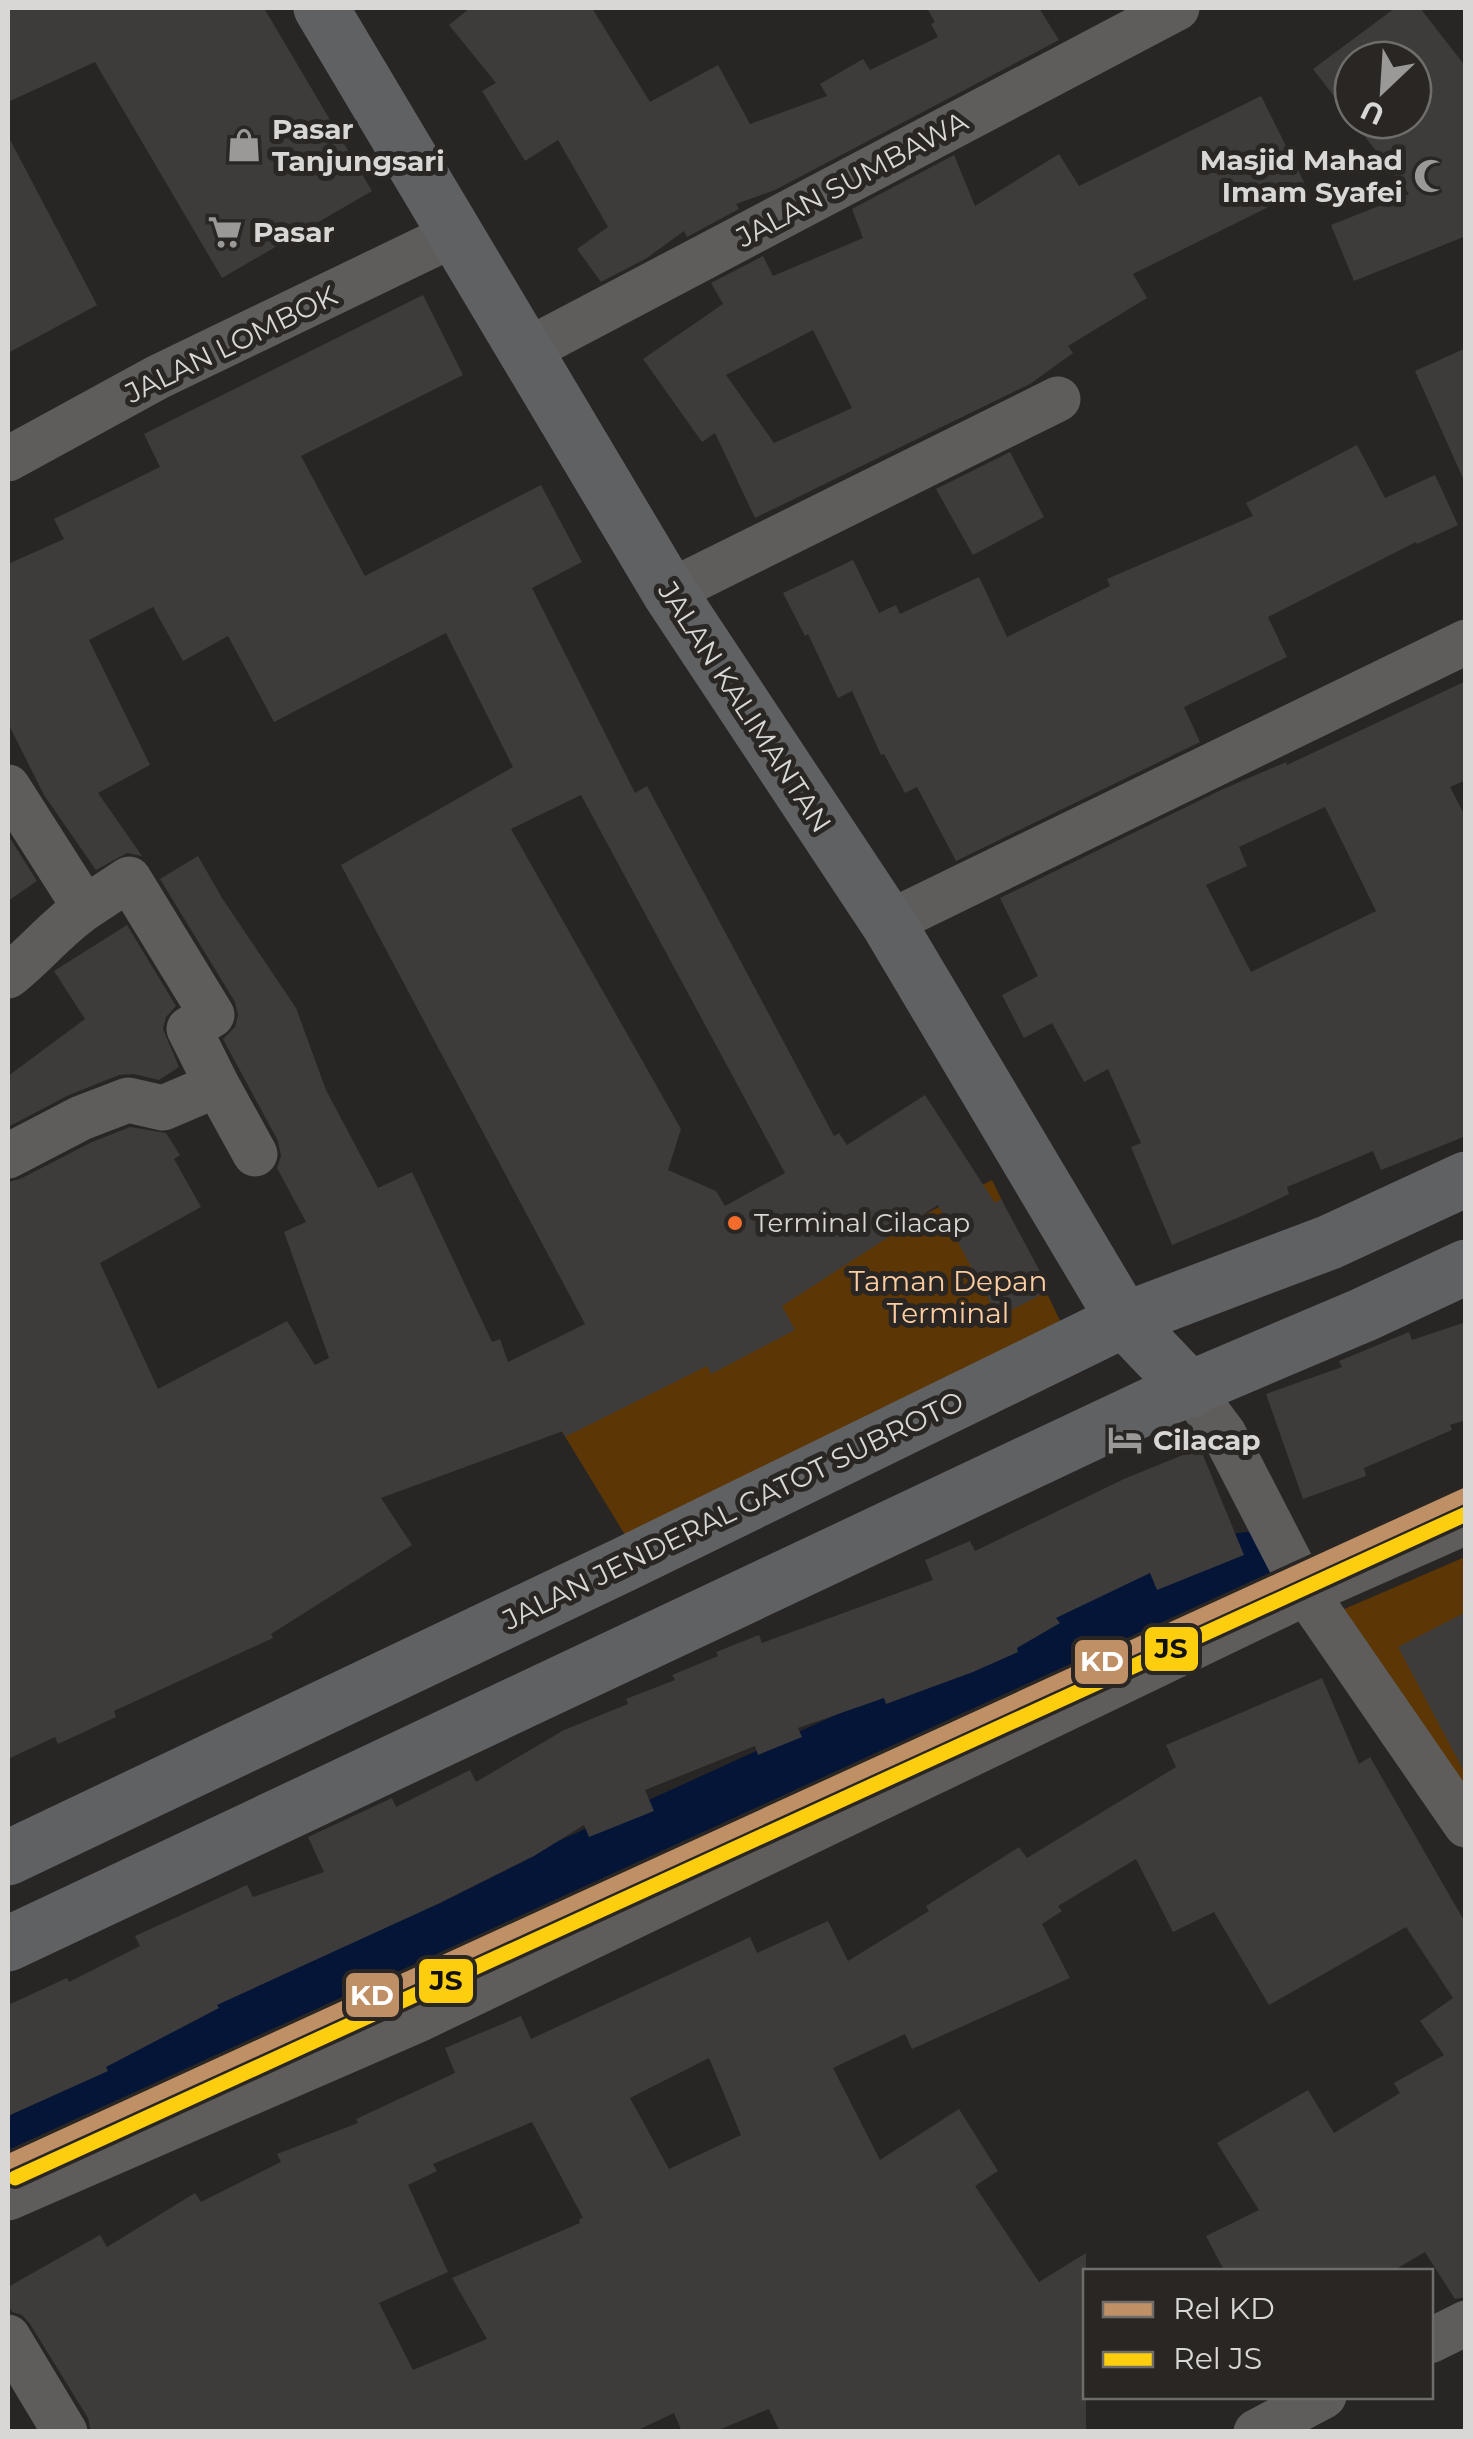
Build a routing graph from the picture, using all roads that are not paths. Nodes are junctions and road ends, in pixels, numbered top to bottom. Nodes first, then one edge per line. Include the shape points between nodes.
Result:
1 (321, 8) edge
2 (1178, 8) edge
3 (457, 233) junction
4 (526, 351) junction
5 (1058, 399) dead end
6 (8, 460) edge
7 (670, 592) junction
8 (1466, 642) edge
9 (8, 787) edge
10 (84, 908) junction
11 (888, 923) junction
12 (8, 976) edge
13 (217, 1085) junction
14 (255, 1154) dead end
15 (8, 1156) edge
16 (1466, 1178) edge
17 (1466, 1267) edge
18 (1124, 1320) junction
19 (1191, 1390) junction
20 (1466, 1522) edge
21 (1306, 1593) junction
22 (1466, 1825) edge
23 (8, 1858) edge
24 (8, 1944) edge
25 (8, 2198) edge
26 (1466, 2324) edge
27 (8, 2337) edge
28 (1433, 2340) edge
29 (1318, 2399) edge
30 (65, 2432) edge
31 (1256, 2432) edge

1 - 3 main road, JALAN KALIMANTAN
2 - 4 street, JALAN SUMBAWA
3 - 4 main road, JALAN KALIMANTAN
3 - 6 street, JALAN LOMBOK via 158,378
4 - 7 main road, JALAN KALIMANTAN
5 - 7 street
7 - 11 main road, JALAN KALIMANTAN
8 - 11 street
9 - 10 street
10 - 12 street
10 - 13 street via 130,879 212,1015 189,1029
11 - 18 main road, JALAN KALIMANTAN
13 - 14 street
13 - 15 street via 163,1108 128,1100
16 - 18 main road, JALAN JENDERAL GATOT SUBROTO via 1330,1242
17 - 19 main road
18 - 19 main road, JALAN KALIMANTAN
18 - 23 main road, JALAN JENDERAL GATOT SUBROTO
19 - 21 street via 1224,1434
19 - 24 main road
20 - 21 street
21 - 22 street
21 - 25 street via 420,2020
26 - 28 street
27 - 30 street
29 - 31 street

